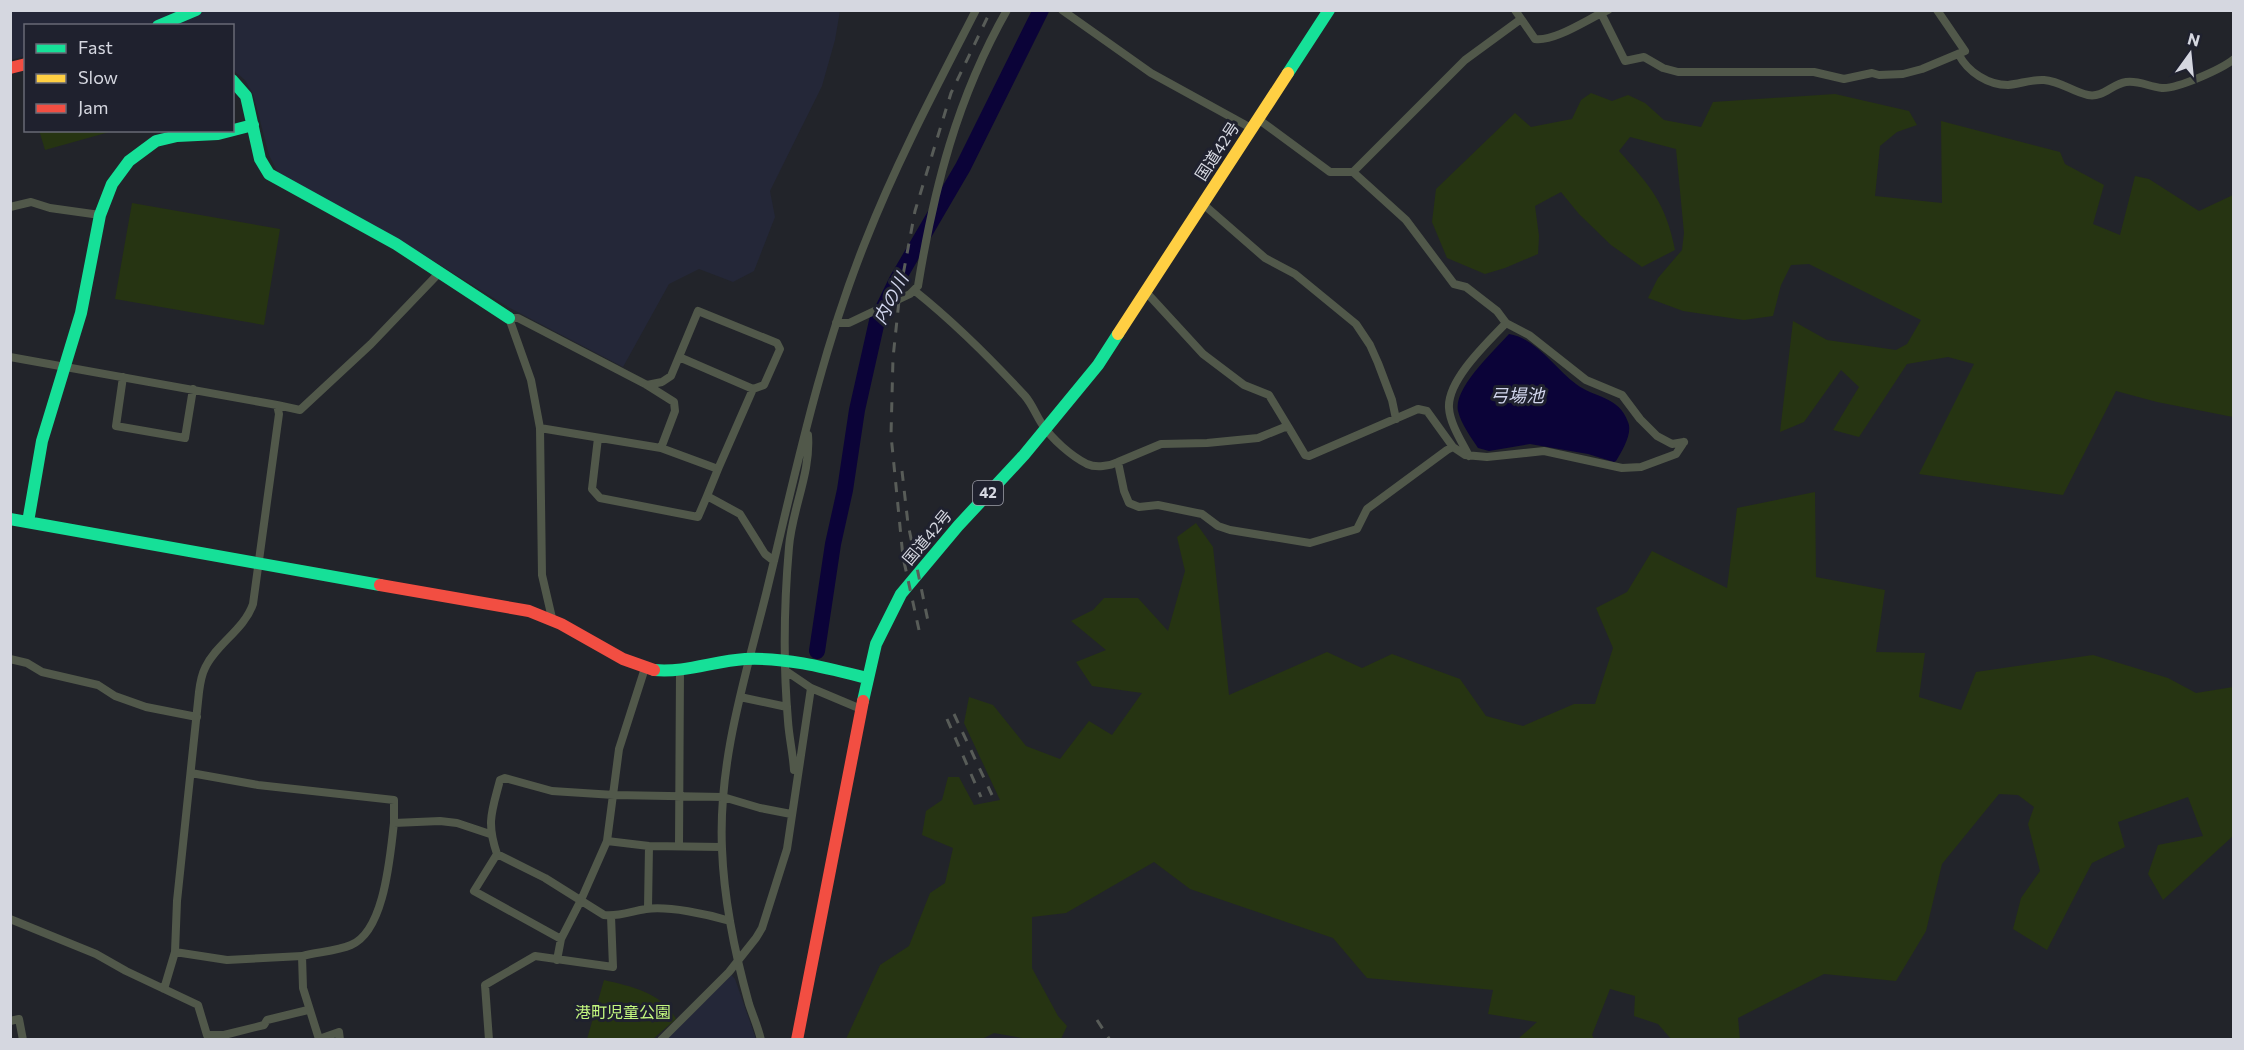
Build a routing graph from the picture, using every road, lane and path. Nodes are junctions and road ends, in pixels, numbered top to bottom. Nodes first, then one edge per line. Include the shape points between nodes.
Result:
1 (196, 10) edge
2 (976, 10) edge
3 (1007, 10) edge
4 (1062, 10) edge
5 (1329, 10) edge
6 (1515, 10) edge
7 (1937, 10) edge
8 (1605, 12) edge
9 (1521, 20) junction
10 (163, 24) edge
11 (1959, 55) junction
12 (2234, 59) edge
13 (234, 82) edge
14 (1255, 124) junction
15 (253, 125) junction
16 (234, 130) edge
17 (226, 132) edge
18 (1353, 172) junction
19 (1203, 204) junction
20 (10, 207) edge
21 (100, 215) junction
22 (440, 272) junction
23 (915, 291) junction
24 (1146, 292) junction
25 (509, 318) junction
26 (836, 323) junction
27 (1506, 323) junction
28 (10, 357) edge
29 (679, 357) junction
30 (65, 367) junction
31 (123, 377) junction
32 (647, 385) junction
33 (753, 388) junction
34 (193, 389) junction
35 (277, 405) junction
36 (1396, 419) junction
37 (807, 426) junction
38 (540, 428) junction
39 (1045, 428) junction
40 (1289, 428) junction
41 (598, 438) junction
42 (1453, 447) junction
43 (661, 448) junction
44 (1469, 456) junction
45 (1118, 462) junction
46 (718, 469) junction
47 (707, 496) junction
48 (10, 519) edge
49 (28, 522) junction
50 (774, 561) junction
51 (258, 562) junction
52 (552, 618) junction
53 (10, 659) edge
54 (750, 659) junction
55 (786, 667) junction
56 (645, 668) junction
57 (680, 671) junction
58 (867, 678) junction
59 (811, 688) junction
60 (740, 697) junction
61 (788, 707) junction
62 (861, 709) junction
63 (197, 717) junction
64 (191, 773) junction
65 (795, 786) junction
66 (614, 795) junction
67 (679, 795) junction
68 (723, 797) junction
69 (791, 814) junction
70 (394, 823) junction
71 (490, 834) junction
72 (607, 841) junction
73 (649, 846) junction
74 (679, 846) junction
75 (722, 847) junction
76 (497, 854) junction
77 (581, 900) junction
78 (648, 908) junction
79 (611, 916) junction
80 (10, 919) edge
81 (730, 921) junction
82 (561, 939) junction
83 (175, 952) junction
84 (302, 956) junction
85 (557, 960) junction
86 (738, 961) junction
87 (164, 989) junction
88 (308, 1010) junction
89 (10, 1021) edge
90 (225, 1037) edge
91 (761, 1038) edge
92 (23, 1040) edge
93 (340, 1040) edge
94 (489, 1040) edge
95 (661, 1040) edge
96 (797, 1040) edge

1 - 10 main road
2 - 26 street via 897,167
3 - 23 street via 987,46 958,117 937,185
4 - 14 street via 1142,68
5 - 14 main road, 国道42号 / 42
6 - 9 street
7 - 11 street via 1965,51
8 - 9 street via 1540,40
8 - 11 street via 1624,61 1644,57 1670,71 1814,72 1840,79 1872,73 1903,74
9 - 18 street via 1465,60
11 - 12 street via 1970,70 1996,83 2050,80 2097,96 2123,82 2172,87
13 - 15 main road via 246,96
14 - 18 street via 1330,172
14 - 19 main road, 国道42号 / 42
15 - 16 main road
15 - 22 main road via 260,159 269,174
17 - 21 main road via 156,141 119,172
18 - 27 street via 1406,220 1454,284 1466,287
19 - 24 main road, 国道42号 / 42
19 - 36 street via 1265,258 1295,274 1356,324 1378,363
20 - 21 street via 30,202
21 - 30 main road via 81,313
22 - 25 main road
22 - 35 street via 300,410
23 - 26 street via 849,323
23 - 39 street via 951,320 1028,399
24 - 39 main road, 国道42号 / 42 via 1098,365
24 - 40 street via 1203,354 1244,385 1269,395
25 - 32 street via 518,318
25 - 38 street via 531,380
26 - 37 street
27 - 44 street via 1458,379 1449,400 1450,412
27 - 44 street via 1529,335 1586,380 1622,395 1658,436 1672,444 1684,442 1676,454 1641,467 1622,468 1544,451
28 - 30 street
29 - 32 street via 667,380
29 - 33 street
29 - 33 street via 699,311 777,343 780,349 764,385
30 - 31 street
30 - 49 main road via 42,441
31 - 34 street
31 - 34 street via 116,426 185,438
32 - 43 street via 675,405
33 - 46 street
34 - 35 street
35 - 51 street via 279,414
36 - 40 street via 1309,456
36 - 42 street via 1418,409 1427,411
37 - 50 street
37 - 55 street via 809,455 789,549
38 - 41 street
38 - 52 street via 542,575
39 - 45 street via 1074,456 1090,465 1109,466
39 - 58 main road, 国道42号 / 42 via 902,594 876,644
40 - 45 street via 1258,438 1161,444
41 - 43 street
41 - 47 street via 592,489 600,498 698,517
42 - 44 street
42 - 45 street via 1367,509 1357,529 1310,543 1223,529 1202,514 1158,505 1134,506 1124,491
43 - 46 street
46 - 47 street
47 - 50 street via 740,514 765,554
48 - 49 main road
49 - 51 main road
50 - 54 street
51 - 52 main road
51 - 63 street via 250,611 204,669
52 - 56 main road
53 - 63 street via 50,675 98,686 146,707
54 - 55 main road
54 - 57 main road
54 - 60 street
55 - 58 main road via 821,667
55 - 59 street
55 - 61 street
56 - 57 main road
56 - 66 street via 619,749
57 - 67 street
58 - 62 main road, 国道42号 / 42
59 - 62 street
59 - 65 street
60 - 61 street
60 - 68 street
61 - 65 street
62 - 96 main road, 国道42号 / 42
63 - 64 street
64 - 70 street via 258,785 394,800
64 - 83 street
65 - 69 street
66 - 67 street
66 - 71 street via 552,791 505,778 500,780 491,812
66 - 72 street
67 - 68 street
67 - 74 street
68 - 69 street
68 - 75 street
69 - 86 street via 783,864 767,916
70 - 71 street via 458,823
70 - 84 street via 381,900 369,928 351,946
71 - 76 street
72 - 73 street
72 - 77 street
73 - 74 street
73 - 78 street
74 - 75 street
75 - 81 street
76 - 77 street
76 - 82 street via 474,891
77 - 79 street
77 - 82 street
78 - 79 street
78 - 81 street via 703,913
79 - 85 street via 613,967
80 - 87 street via 96,954
81 - 86 street
82 - 85 street
83 - 84 street via 227,960
83 - 87 street
84 - 88 street
85 - 94 street via 535,956 485,985
86 - 91 street
86 - 95 street
87 - 90 street via 198,1005 207,1035
88 - 90 street via 267,1020 264,1025
88 - 93 street via 319,1039 339,1032
89 - 92 street via 20,1019

